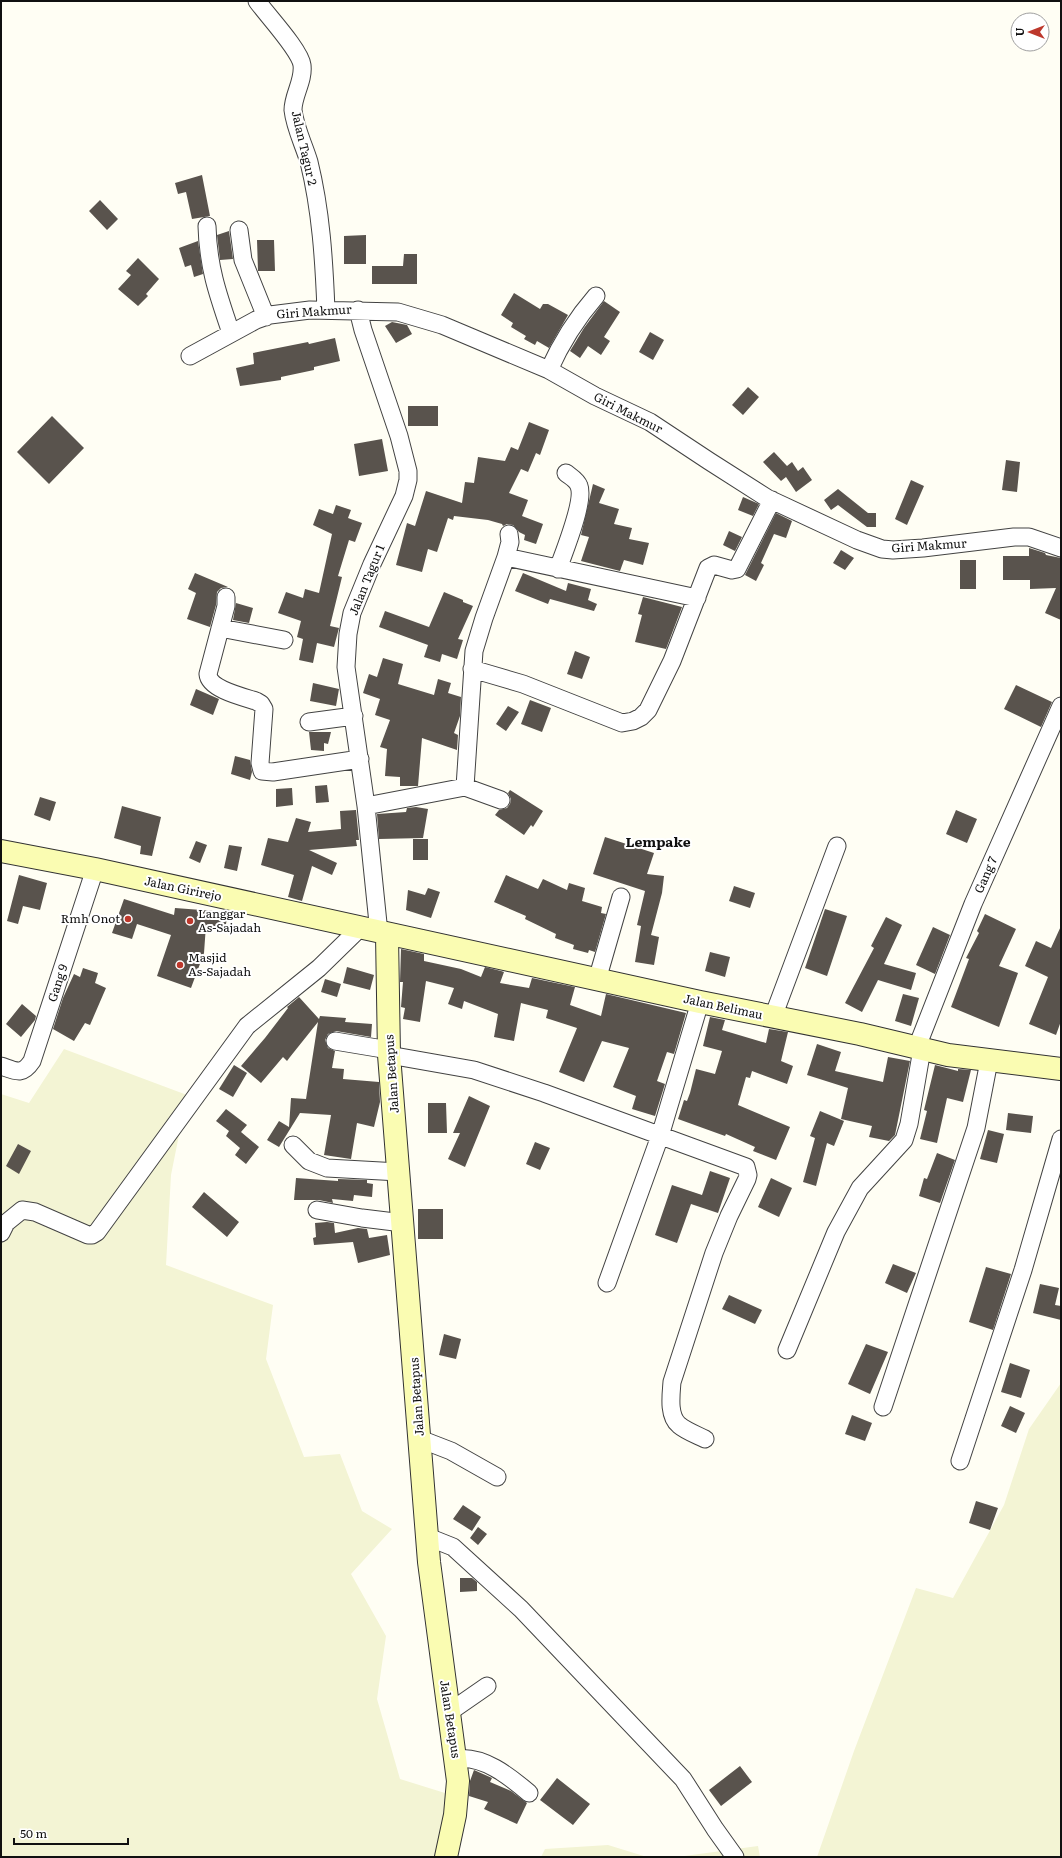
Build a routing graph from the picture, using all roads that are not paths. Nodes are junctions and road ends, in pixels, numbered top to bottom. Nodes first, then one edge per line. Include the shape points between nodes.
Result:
1 (256, 1) edge
2 (207, 226) dead end
3 (239, 230) dead end
4 (596, 296) dead end
5 (326, 310) junction
6 (358, 310) junction
7 (266, 317) junction
8 (231, 333) junction
9 (190, 356) dead end
10 (549, 370) junction
11 (566, 473) dead end
12 (772, 500) junction
13 (509, 534) dead end
14 (1061, 548) edge
15 (506, 556) junction
16 (558, 569) junction
17 (226, 597) dead end
18 (697, 598) junction
19 (220, 628) junction
20 (284, 640) dead end
21 (472, 669) junction
22 (1061, 706) edge
23 (354, 716) junction
24 (309, 722) dead end
25 (360, 759) junction
26 (465, 787) junction
27 (501, 800) dead end
28 (366, 806) junction
29 (837, 846) dead end
30 (1, 851) edge
31 (95, 870) junction
32 (621, 897) dead end
33 (375, 932) junction
34 (597, 980) junction
35 (700, 1002) junction
36 (773, 1017) junction
37 (335, 1042) dead end
38 (919, 1048) junction
39 (389, 1052) junction
40 (989, 1061) junction
41 (1, 1066) edge
42 (1061, 1069) edge
43 (660, 1136) junction
44 (1061, 1139) edge
45 (293, 1145) dead end
46 (398, 1172) junction
47 (317, 1210) dead end
48 (403, 1223) junction
49 (1, 1233) edge
50 (607, 1283) dead end
51 (786, 1350) dead end
52 (882, 1407) dead end
53 (420, 1439) junction
54 (705, 1439) dead end
55 (960, 1461) dead end
56 (497, 1477) dead end
57 (428, 1537) junction
58 (487, 1686) dead end
59 (448, 1713) junction
60 (456, 1759) junction
61 (529, 1793) dead end
62 (446, 1857) edge
63 (735, 1857) edge

1 - 5 street, Jalan Tagur 2 via 297,52 302,65 301,81 293,108 309,162 322,238
2 - 8 street via 207,249 213,279
3 - 7 street via 243,260
4 - 10 street via 582,312
5 - 6 street, Giri Makmur
5 - 7 street, Giri Makmur via 290,312
6 - 10 street, Giri Makmur via 398,312 442,326
6 - 23 street, Jalan Tagur 1 via 398,436 408,480 404,496 352,613 346,667
7 - 8 street, Giri Makmur
8 - 9 street, Giri Makmur
10 - 12 street, Giri Makmur via 595,396 650,422
11 - 16 street via 579,486 579,504
12 - 14 street, Giri Makmur via 882,549 923,548 1014,538 1029,538
12 - 18 street via 737,569 711,566
13 - 15 street via 510,542
15 - 16 street
15 - 21 street via 474,651
16 - 18 street
17 - 19 street
18 - 21 street via 672,661 648,710 633,721 622,723 523,684
19 - 20 street
19 - 25 street via 208,679 214,685 256,701 264,709 260,763 262,771 273,772
21 - 26 street
22 - 38 street, Gang 7 via 973,904
23 - 24 street
23 - 25 street, Jalan Tagur 1
25 - 28 street, Jalan Tagur 1
26 - 27 street
26 - 28 street
28 - 33 street, Jalan Tagur 1
29 - 36 street
30 - 31 street, Jalan Girirejo
31 - 33 street, Jalan Girirejo
31 - 41 street, Gang 9 via 32,1061 21,1071
32 - 34 street
33 - 34 street, Jalan Belimau
33 - 39 street, Jalan Betapus
33 - 49 street via 319,968 247,1026 98,1232 88,1235 36,1212 22,1210 6,1223
34 - 35 street, Jalan Belimau
35 - 36 street, Jalan Belimau
35 - 43 street
36 - 38 street, Jalan Belimau
37 - 39 street
38 - 40 street, Jalan Belimau
38 - 51 street, Gang 7 via 909,1124 904,1140 860,1188 836,1232
39 - 43 street via 474,1070
39 - 46 street, Jalan Betapus
40 - 42 street, Jalan Belimau
40 - 52 street via 976,1128
43 - 50 street
43 - 54 street via 741,1164 748,1171 747,1179 714,1253 672,1382 671,1398 674,1418 678,1425
44 - 55 street via 1023,1270
45 - 46 street via 309,1161 322,1167
46 - 48 street, Jalan Betapus
47 - 48 street
48 - 53 street, Jalan Betapus
53 - 56 street via 451,1451
53 - 57 street, Jalan Betapus
57 - 59 street, Jalan Betapus
57 - 63 street via 453,1548 526,1614 683,1779
58 - 59 street
59 - 60 street, Jalan Betapus
60 - 61 street via 467,1758 486,1763
60 - 62 street, Jalan Betapus via 458,1781

